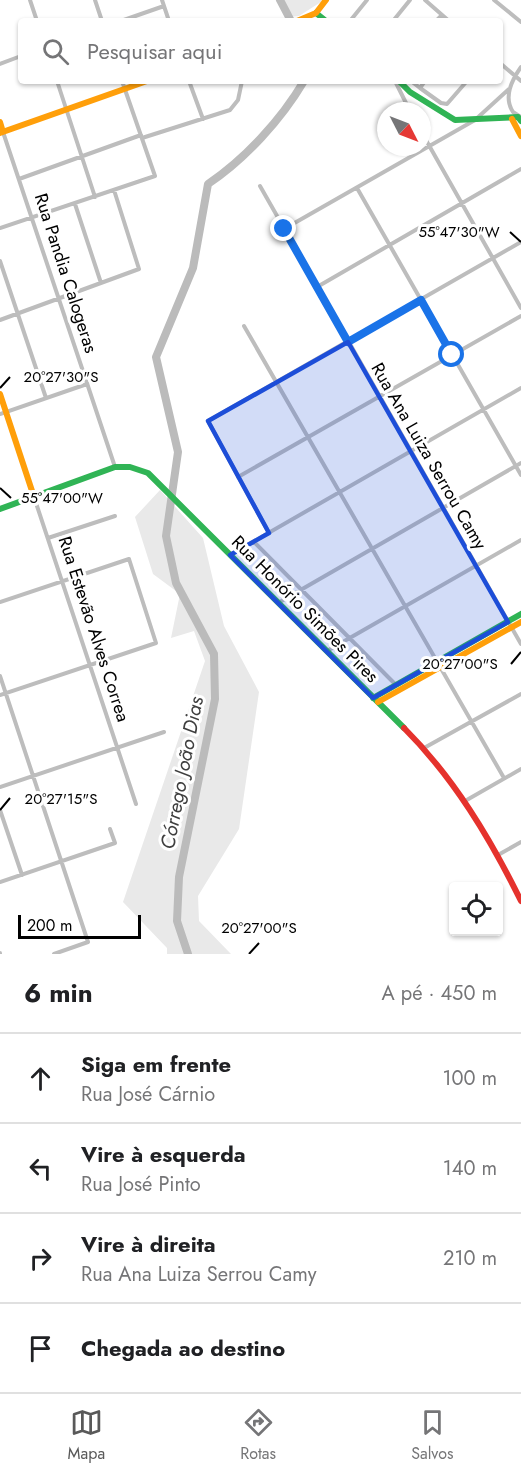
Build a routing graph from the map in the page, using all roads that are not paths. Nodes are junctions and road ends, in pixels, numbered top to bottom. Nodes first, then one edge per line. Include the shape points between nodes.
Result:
1 (30, 0) edge
2 (95, 0) edge
3 (162, 0) edge
4 (326, 0) edge
5 (367, 0) edge
6 (410, 0) edge
7 (425, 0) edge
8 (494, 0) edge
9 (164, 6) junction
10 (316, 13) junction
11 (442, 15) junction
12 (36, 18) edge
13 (101, 18) edge
14 (129, 18) edge
15 (168, 18) edge
16 (304, 18) edge
17 (322, 18) edge
18 (352, 18) edge
19 (395, 18) edge
20 (439, 18) edge
21 (446, 18) edge
22 (521, 22) edge
23 (18, 57) edge
24 (0, 64) edge
25 (503, 66) edge
26 (521, 67) edge
27 (515, 76) junction
28 (521, 81) edge
29 (58, 84) edge
30 (123, 84) edge
31 (139, 84) edge
32 (190, 84) edge
33 (241, 84) edge
34 (398, 84) edge
35 (401, 84) edge
36 (415, 84) edge
37 (423, 84) edge
38 (464, 84) edge
39 (420, 88) junction
40 (125, 89) junction
41 (509, 89) junction
42 (406, 102) edge
43 (66, 110) junction
44 (517, 117) edge
45 (203, 118) junction
46 (474, 120) junction
47 (0, 122) edge
48 (2, 132) edge
49 (141, 136) junction
50 (521, 136) edge
51 (431, 145) edge
52 (431, 150) edge
53 (81, 156) junction
54 (412, 156) edge
55 (521, 170) edge
56 (19, 179) junction
57 (260, 186) dead end
58 (357, 188) junction
59 (114, 190) junction
60 (95, 197) junction
61 (75, 204) junction
62 (462, 204) junction
63 (32, 218) junction
64 (0, 228) edge
65 (284, 229) junction
66 (521, 242) edge
67 (390, 245) junction
68 (493, 258) junction
69 (0, 261) edge
70 (101, 283) junction
71 (317, 287) junction
72 (59, 298) junction
73 (421, 300) junction
74 (521, 308) edge
75 (18, 314) junction
76 (521, 316) edge
77 (0, 320) edge
78 (244, 326) dead end
79 (348, 342) junction
80 (452, 355) junction
81 (277, 382) junction
82 (87, 384) junction
83 (521, 388) edge
84 (0, 394) edge
85 (379, 396) junction
86 (46, 398) junction
87 (484, 410) junction
88 (3, 413) edge
89 (308, 437) junction
90 (411, 452) junction
91 (521, 463) edge
92 (516, 466) junction
93 (115, 467) junction
94 (521, 475) edge
95 (238, 477) junction
96 (340, 492) junction
97 (34, 497) junction
98 (0, 508) edge
99 (443, 508) junction
100 (115, 516) dead end
101 (269, 533) junction
102 (48, 538) junction
103 (521, 540) edge
104 (254, 542) junction
105 (373, 549) junction
106 (230, 555) junction
107 (476, 566) junction
108 (62, 581) junction
109 (302, 591) junction
110 (0, 602) edge
111 (278, 603) junction
112 (406, 606) junction
113 (521, 614) edge
114 (521, 622) edge
115 (510, 624) junction
116 (350, 638) junction
117 (521, 644) edge
118 (327, 652) junction
119 (439, 664) junction
120 (90, 665) junction
121 (0, 676) edge
122 (396, 685) junction
123 (6, 693) junction
124 (521, 694) edge
125 (0, 695) edge
126 (376, 700) junction
127 (472, 721) junction
128 (164, 732) dead end
129 (117, 748) junction
130 (424, 748) junction
131 (521, 769) edge
132 (33, 776) junction
133 (504, 778) junction
134 (0, 788) edge
135 (465, 801) junction
136 (136, 804) dead end
137 (0, 810) edge
138 (110, 829) dead end
139 (521, 842) edge
140 (498, 855) junction
141 (62, 861) junction
142 (22, 875) junction
143 (0, 882) edge
144 (521, 901) edge
145 (54, 954) edge

1 - 12 street
2 - 13 street
3 - 9 street
4 - 10 main road
5 - 18 street
6 - 19 street
7 - 11 street
8 - 22 street
9 - 14 street
9 - 15 street
10 - 16 main road
10 - 17 main road
11 - 20 street
11 - 21 street
23 - 24 street
25 - 27 street
26 - 27 street
27 - 28 street
27 - 41 street
29 - 43 street
30 - 40 street
31 - 40 main road
32 - 45 street
33 - 45 street via 235,106
34 - 42 street
35 - 46 main road via 455,120
36 - 39 street
37 - 39 street
38 - 39 street via 447,104
40 - 43 main road
40 - 49 street
41 - 44 street via 510,107
41 - 46 street
43 - 48 main road
43 - 53 street
44 - 46 main road
44 - 50 main road
45 - 49 street
46 - 51 street
47 - 48 main road, Rua Pandia Calogeras
48 - 56 street, Rua Pandia Calogeras
49 - 53 street
49 - 59 street via 155,176
52 - 62 street
53 - 56 street
53 - 60 street
54 - 58 street
55 - 62 street
56 - 63 street, Rua Pandia Calogeras
57 - 65 street, Rua Ana Luiza Serrou Camy
58 - 65 street
58 - 67 street
59 - 60 street
59 - 70 street via 139,269
60 - 61 street
61 - 63 street
61 - 70 street
62 - 67 street
62 - 68 street
63 - 64 street
63 - 72 street, Rua Pandia Calogeras
65 - 71 street, Rua Ana Luiza Serrou Camy
66 - 68 street
67 - 71 street
67 - 73 street
68 - 73 street
68 - 74 street
69 - 75 street
70 - 72 street
71 - 79 street, Rua Ana Luiza Serrou Camy
72 - 75 street
72 - 82 street, Rua Pandia Calogeras
73 - 79 street
73 - 80 street
75 - 77 street
75 - 86 street
76 - 80 street
78 - 81 street
79 - 81 street
79 - 85 street, Rua Ana Luiza Serrou Camy
80 - 85 street
80 - 87 street
81 - 89 street
81 - 95 street via 208,421
82 - 86 street
82 - 93 street, Rua Pandia Calogeras
83 - 87 street
84 - 88 main road, Rua Estevão Alves Correa
85 - 89 street
85 - 90 street, Rua Ana Luiza Serrou Camy
86 - 88 street
87 - 90 street
87 - 92 street
88 - 97 main road, Rua Estevão Alves Correa
89 - 95 street
89 - 96 street
90 - 96 street
90 - 99 street, Rua Ana Luiza Serrou Camy
91 - 92 street
92 - 94 street
92 - 99 street
93 - 97 main road, Rua Honório Simões Pires
93 - 106 main road, Rua Honório Simões Pires via 148,473
95 - 101 street
96 - 101 street
96 - 105 street
97 - 98 main road, Rua Honório Simões Pires
97 - 102 street, Rua Estevão Alves Correa
99 - 105 street
99 - 107 street, Rua Ana Luiza Serrou Camy
100 - 102 street
101 - 104 street
102 - 108 street, Rua Estevão Alves Correa
103 - 107 street
104 - 106 street
104 - 109 street
105 - 109 street
105 - 112 street
106 - 111 main road, Rua Honório Simões Pires
107 - 112 street
107 - 115 street, Rua Ana Luiza Serrou Camy
108 - 110 street
108 - 120 street, Rua Estevão Alves Correa
108 - 120 street via 129,559 156,643
109 - 111 street
109 - 116 street
111 - 118 main road, Rua Honório Simões Pires
112 - 116 street
112 - 119 street
113 - 115 main road
114 - 115 main road
115 - 117 street, Rua Ana Luiza Serrou Camy
115 - 119 main road
116 - 118 street
116 - 122 street
118 - 126 main road, Rua Honório Simões Pires
119 - 122 main road
119 - 126 main road
119 - 127 street
120 - 123 street
120 - 129 street, Rua Estevão Alves Correa
121 - 123 street
122 - 126 main road
123 - 125 street
123 - 132 street
124 - 127 street
126 - 130 main road, Rua Honório Simões Pires
127 - 130 street
127 - 133 street
128 - 129 street
129 - 132 street
129 - 136 street, Rua Estevão Alves Correa
130 - 135 main road, Rua Honório Simões Pires
131 - 133 street
132 - 134 street
132 - 141 street
133 - 135 street
135 - 140 main road, Rua Honório Simões Pires
137 - 142 street
138 - 141 street via 115,843
139 - 140 street
140 - 144 main road, Rua Honório Simões Pires
141 - 142 street
141 - 145 street via 88,942
142 - 143 street

